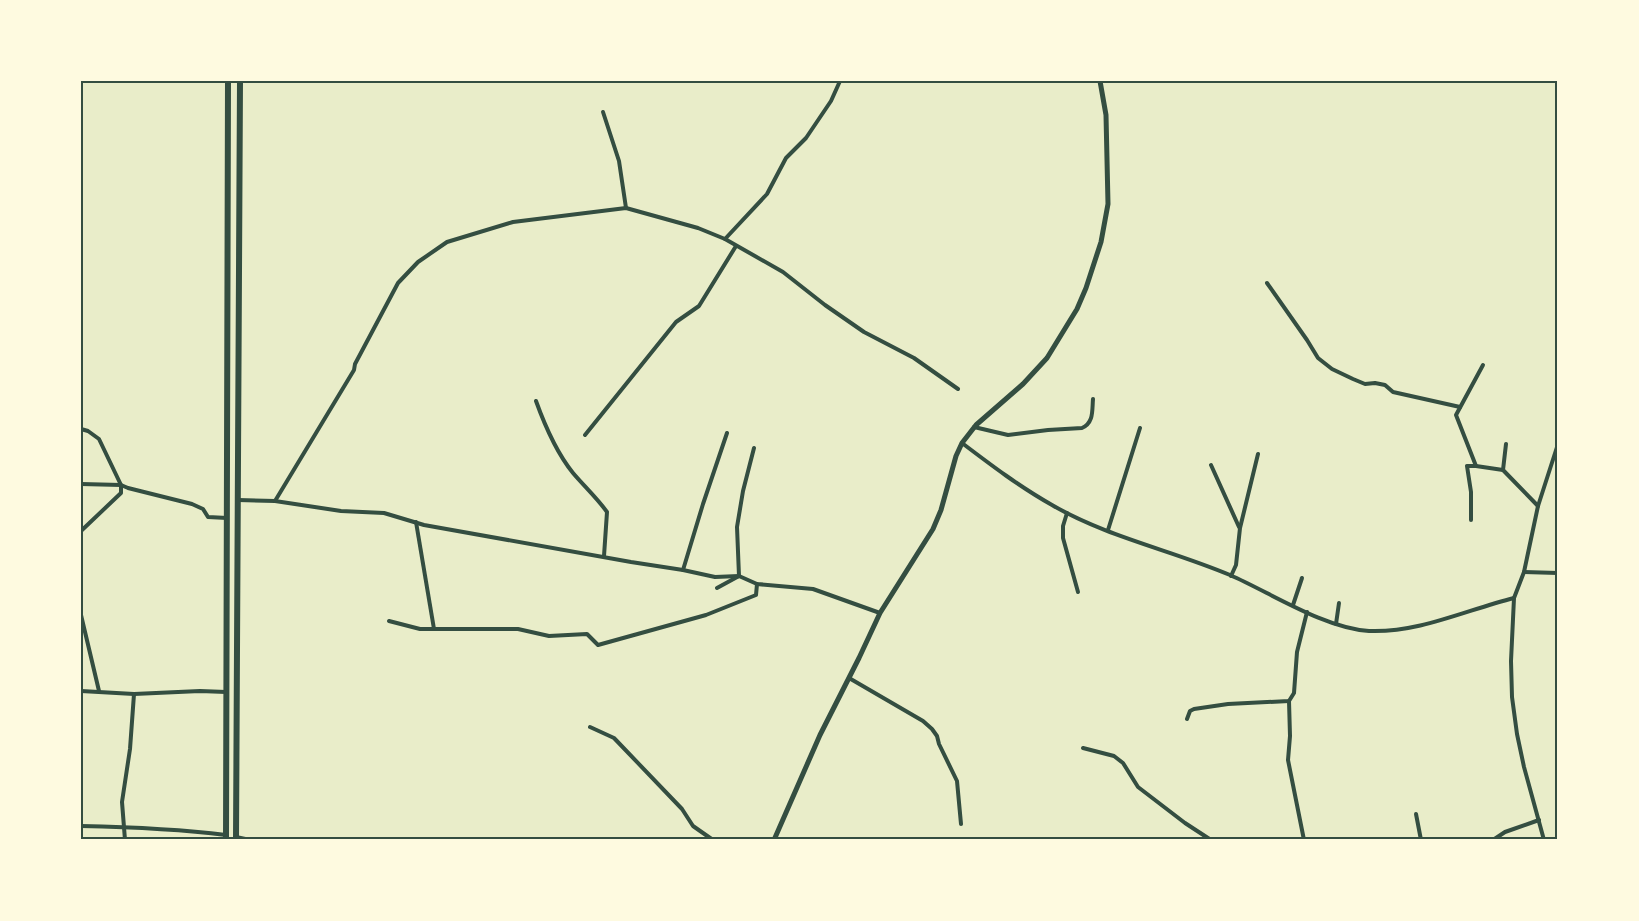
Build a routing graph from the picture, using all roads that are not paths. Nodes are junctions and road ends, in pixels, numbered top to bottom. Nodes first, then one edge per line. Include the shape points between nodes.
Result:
1 (228, 81) edge
2 (240, 81) edge
3 (840, 81) edge
4 (1100, 81) edge
5 (603, 112) dead end
6 (627, 208) junction
7 (725, 240) junction
8 (736, 246) junction
9 (1267, 283) dead end
10 (1484, 365) dead end
11 (958, 389) dead end
12 (1093, 399) dead end
13 (536, 401) dead end
14 (1460, 407) junction
15 (974, 427) junction
16 (1140, 428) dead end
17 (81, 429) edge
18 (727, 434) dead end
19 (585, 435) dead end
20 (962, 443) junction
21 (1506, 444) dead end
22 (1558, 444) edge
23 (754, 448) dead end
24 (1258, 454) dead end
25 (1211, 465) dead end
26 (1476, 466) junction
27 (1503, 470) junction
28 (81, 484) edge
29 (121, 485) junction
30 (238, 500) junction
31 (275, 501) junction
32 (1538, 506) junction
33 (1067, 513) junction
34 (227, 518) junction
35 (1471, 520) dead end
36 (416, 522) junction
37 (1239, 528) junction
38 (81, 531) edge
39 (1108, 531) junction
40 (604, 556) junction
41 (683, 570) junction
42 (1524, 572) junction
43 (1558, 573) edge
44 (739, 576) junction
45 (1231, 576) junction
46 (1302, 578) dead end
47 (757, 584) junction
48 (717, 588) dead end
49 (1078, 592) dead end
50 (1515, 598) junction
51 (1339, 603) dead end
52 (1293, 605) junction
53 (1307, 612) junction
54 (880, 613) junction
55 (81, 615) edge
56 (389, 621) dead end
57 (1336, 624) junction
58 (434, 629) junction
59 (849, 678) junction
60 (81, 691) edge
61 (99, 691) junction
62 (226, 692) junction
63 (134, 694) junction
64 (1289, 701) junction
65 (1187, 719) dead end
66 (590, 727) dead end
67 (1083, 748) dead end
68 (1416, 814) dead end
69 (1539, 820) junction
70 (962, 824) dead end
71 (81, 826) edge
72 (124, 826) junction
73 (226, 838) edge
74 (236, 839) edge
75 (125, 840) edge
76 (250, 840) edge
77 (713, 840) edge
78 (774, 840) edge
79 (1211, 840) edge
80 (1304, 840) edge
81 (1421, 840) edge
82 (1493, 840) edge
83 (1544, 840) edge

1 - 34 highway
2 - 30 highway
3 - 7 street via 806,138 786,158 767,194
4 - 15 main road via 1106,115 1108,204 1086,288 1047,358
5 - 6 street
6 - 7 street via 698,228
6 - 31 street via 513,222 447,242 418,262 398,283 354,370
7 - 8 street
8 - 11 street via 783,272 864,332 914,358
8 - 19 street via 699,306 676,322
9 - 14 street via 1318,358 1332,369 1365,384 1385,385 1393,392
10 - 14 street
12 - 15 street via 1090,422 1082,428 1008,435
13 - 40 street via 547,431 572,472 607,512
14 - 26 street via 1456,415
15 - 20 main road
16 - 39 street
17 - 29 street via 99,439
18 - 41 street
20 - 33 street via 1006,477
20 - 54 main road via 933,529
21 - 27 street
22 - 32 street
23 - 44 street via 737,527
24 - 37 street
25 - 37 street
26 - 27 street
26 - 35 street via 1467,466
27 - 32 street
28 - 29 street
29 - 34 street via 192,504 208,517
29 - 38 street via 121,493
30 - 31 street
30 - 74 highway
31 - 36 street via 384,513
32 - 42 street
33 - 39 street
33 - 49 street via 1063,538
34 - 62 highway
36 - 40 street
36 - 58 street
37 - 45 street via 1236,565
39 - 45 street
40 - 41 street
41 - 44 street via 715,577
42 - 43 street
42 - 50 street
44 - 47 street
44 - 48 street
45 - 52 street
46 - 52 street
47 - 54 street via 813,589
47 - 58 street via 756,595 706,615 597,645 587,634 549,636 518,629
50 - 57 street via 1400,630 1367,631
50 - 69 street via 1512,697 1524,767
51 - 57 street
52 - 53 street
53 - 57 street
53 - 64 street via 1297,652 1294,693
54 - 59 main road
55 - 61 street
56 - 58 street
59 - 70 street via 932,729 957,781
59 - 78 main road
60 - 61 street
61 - 63 street
62 - 63 street
62 - 73 highway
63 - 72 street via 122,802
64 - 65 street via 1194,709
64 - 80 street via 1288,760
66 - 77 street via 614,738 682,809 693,826
67 - 79 street via 1114,756 1138,787
68 - 81 street
69 - 82 street
69 - 83 street
71 - 72 street
72 - 73 street via 186,830
72 - 75 street
74 - 76 street

